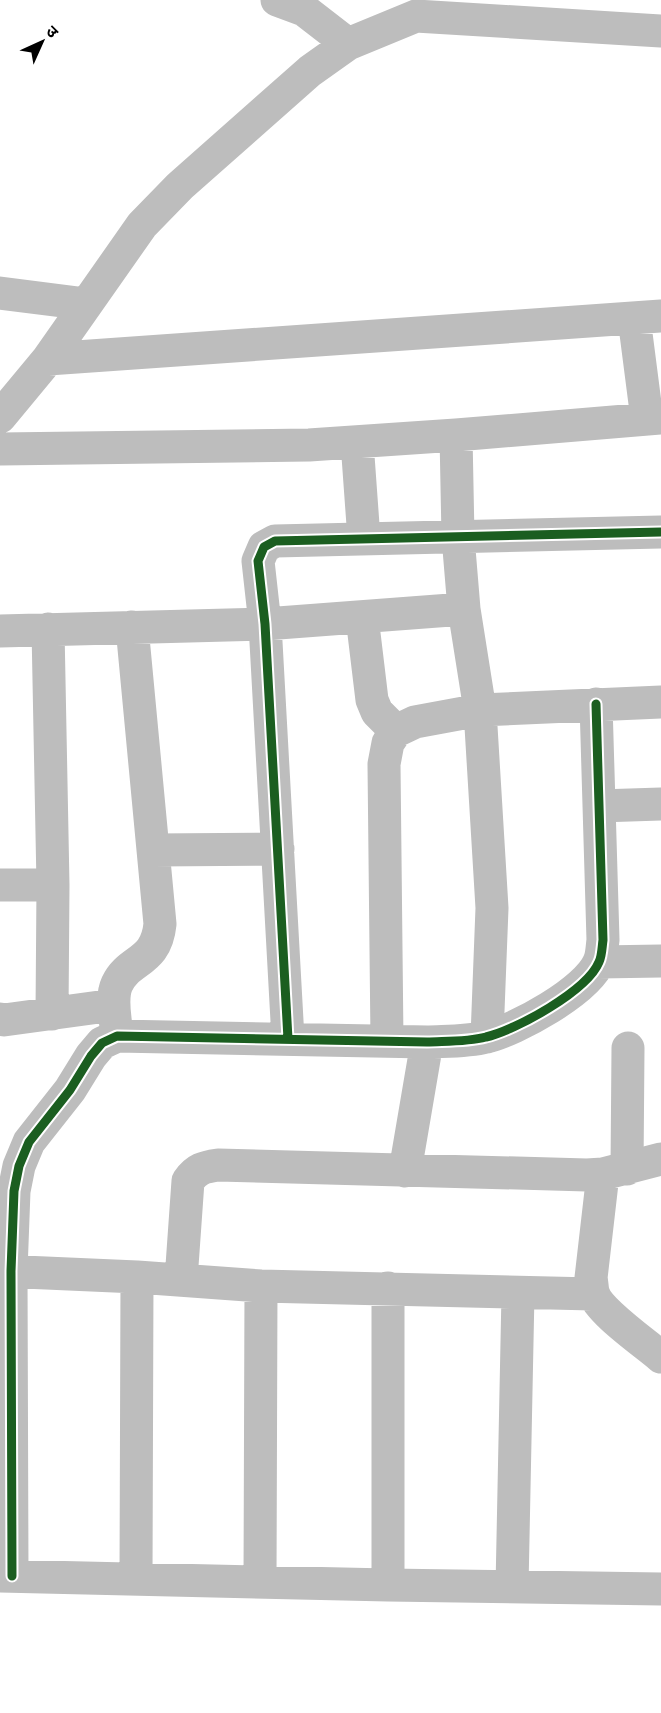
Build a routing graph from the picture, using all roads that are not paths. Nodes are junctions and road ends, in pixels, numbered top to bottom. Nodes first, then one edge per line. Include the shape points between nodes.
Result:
1 (277, 0) edge
2 (453, 9) edge
3 (661, 32) edge
4 (348, 44) junction
5 (0, 293) edge
6 (86, 303) junction
7 (648, 317) edge
8 (48, 359) junction
9 (0, 417) edge
10 (654, 418) edge
11 (456, 435) junction
12 (357, 442) junction
13 (0, 449) edge
14 (661, 532) edge
15 (458, 537) junction
16 (364, 539) junction
17 (464, 609) junction
18 (362, 617) junction
19 (265, 624) junction
20 (132, 627) junction
21 (48, 630) junction
22 (0, 631) edge
23 (661, 702) edge
24 (596, 704) junction
25 (480, 710) junction
26 (396, 731) junction
27 (661, 804) edge
28 (599, 806) junction
29 (278, 849) junction
30 (153, 850) junction
31 (0, 885) edge
32 (53, 885) junction
33 (661, 961) edge
34 (599, 962) junction
35 (52, 1014) junction
36 (0, 1019) edge
37 (116, 1021) junction
38 (487, 1037) junction
39 (288, 1039) junction
40 (387, 1041) junction
41 (427, 1042) junction
42 (628, 1048) dead end
43 (661, 1159) edge
44 (405, 1171) junction
45 (615, 1172) junction
46 (6, 1271) edge
47 (137, 1277) junction
48 (181, 1280) junction
49 (261, 1286) junction
50 (388, 1288) junction
51 (518, 1293) junction
52 (593, 1294) junction
53 (661, 1357) edge
54 (6, 1576) edge
55 (136, 1579) junction
56 (260, 1582) junction
57 (388, 1586) junction
58 (512, 1587) junction
59 (661, 1589) edge

1 - 4 street via 304,10
2 - 3 street
2 - 4 street via 416,16
4 - 6 street via 310,71 180,186 142,225
5 - 6 street
6 - 8 street
7 - 8 street
7 - 10 street
8 - 9 street
10 - 11 street
11 - 12 street
11 - 15 street
12 - 13 street
12 - 16 street
14 - 15 street
15 - 16 street
15 - 17 street
16 - 19 street via 275,541 264,547 258,561
17 - 18 street
17 - 25 street
18 - 19 street
18 - 26 street via 372,700 377,712
19 - 20 street
19 - 29 street
20 - 21 street
20 - 30 street
21 - 22 street
21 - 32 street
23 - 24 street
24 - 25 street
24 - 28 street
25 - 26 street via 415,722
25 - 38 street via 492,908
26 - 40 street via 388,743 384,764
27 - 28 street
28 - 34 street via 603,940
29 - 30 street
29 - 39 street
30 - 37 street via 159,936 152,950 123,974 116,986
31 - 32 street
32 - 35 street
33 - 34 street
34 - 38 street via 569,996
35 - 36 street
35 - 37 street
37 - 39 street
37 - 46 street via 29,1142 14,1191
38 - 41 street
39 - 40 street
40 - 41 street
41 - 44 street
42 - 45 street
43 - 45 street
44 - 45 street
44 - 48 street via 204,1167 194,1172 188,1182
45 - 52 street via 591,1278
46 - 47 street
46 - 54 street
47 - 48 street
47 - 55 street
48 - 49 street
49 - 50 street
49 - 56 street
50 - 51 street
50 - 57 street
51 - 52 street
51 - 58 street
52 - 53 street via 616,1320
54 - 55 street
55 - 56 street
56 - 57 street
57 - 58 street
58 - 59 street

